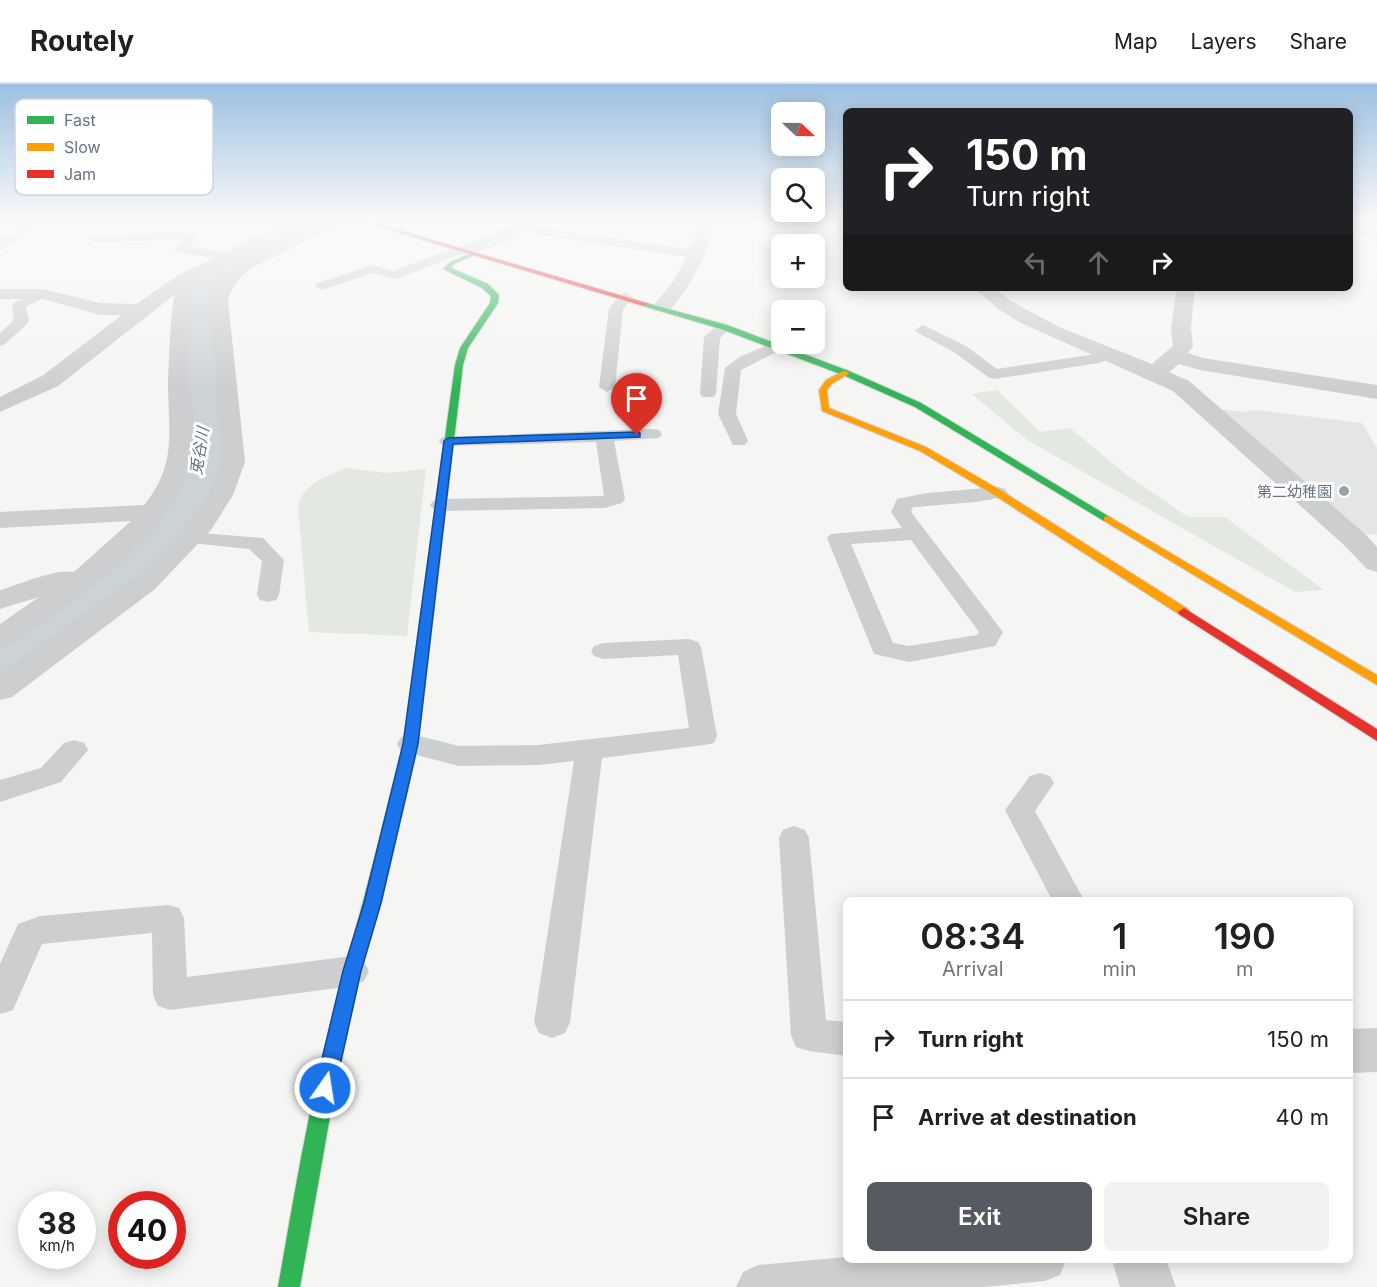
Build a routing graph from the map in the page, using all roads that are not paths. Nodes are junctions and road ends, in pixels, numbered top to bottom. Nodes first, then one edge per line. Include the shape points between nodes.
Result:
1 (188, 277) edge
2 (232, 277) edge
3 (347, 277) edge
4 (462, 277) edge
5 (555, 277) edge
6 (684, 277) edge
7 (185, 279) junction
8 (322, 286) dead end
9 (986, 291) edge
10 (1186, 291) edge
11 (0, 294) edge
12 (43, 294) junction
13 (626, 297) junction
14 (661, 307) junction
15 (140, 310) junction
16 (724, 327) junction
17 (923, 330) dead end
18 (0, 341) edge
19 (771, 344) edge
20 (771, 349) edge
21 (797, 354) edge
22 (1109, 354) junction
23 (1176, 356) junction
24 (1156, 372) junction
25 (846, 373) junction
26 (607, 387) dead end
27 (1377, 392) edge
28 (708, 393) dead end
29 (0, 405) edge
30 (653, 434) dead end
31 (604, 436) junction
32 (448, 441) junction
33 (739, 441) dead end
34 (999, 493) junction
35 (440, 505) junction
36 (153, 512) junction
37 (0, 520) edge
38 (917, 533) junction
39 (188, 538) junction
40 (1377, 563) edge
41 (96, 570) junction
42 (268, 596) dead end
43 (0, 600) edge
44 (0, 638) edge
45 (603, 651) dead end
46 (1377, 681) edge
47 (0, 689) edge
48 (1377, 736) edge
49 (411, 744) junction
50 (74, 750) dead end
51 (589, 750) junction
52 (1040, 783) dead end
53 (0, 791) edge
54 (794, 838) dead end
55 (1066, 897) edge
56 (352, 971) junction
57 (2, 999) dead end
58 (552, 1022) dead end
59 (843, 1039) edge
60 (1377, 1050) edge
61 (1353, 1051) edge
62 (1016, 1263) edge
63 (1140, 1263) edge
64 (803, 1285) edge
65 (289, 1287) edge
66 (758, 1287) edge
67 (1148, 1287) edge

1 - 7 street
2 - 39 street via 223,287 219,301 233,462 220,495
3 - 8 lane
4 - 32 street via 482,282 495,295 494,303 464,348
5 - 13 street
6 - 14 street via 672,298
7 - 15 street
7 - 36 street via 179,385 182,444 175,476
9 - 22 street via 1049,329
10 - 23 street via 1183,346
11 - 12 street
12 - 15 street via 100,309
12 - 18 lane via 20,306 22,321
13 - 14 street
13 - 26 lane via 616,308
14 - 16 street
15 - 29 street via 50,381
16 - 19 street
16 - 28 lane via 712,337
17 - 22 lane via 960,349 994,375
20 - 33 lane via 733,368 727,414
21 - 25 street
22 - 24 street
23 - 24 street
23 - 27 street via 1200,364
24 - 40 street via 1181,386
25 - 34 street via 821,390 825,409 923,449
25 - 46 street via 918,405
30 - 31 lane
31 - 32 lane
31 - 35 lane via 615,499
32 - 35 street
34 - 38 lane via 904,503 901,512
34 - 48 street
35 - 49 street
36 - 37 street
36 - 41 street
38 - 38 lane via 991,632 986,641 909,654 883,649 838,538
39 - 42 lane via 255,543 273,560
39 - 47 street via 145,583
41 - 43 street
41 - 44 street
45 - 51 lane via 689,647 704,736
49 - 51 lane via 459,756
49 - 56 street
50 - 53 lane via 51,776
51 - 58 lane
52 - 55 lane via 1020,810
54 - 59 lane via 809,1035
56 - 57 lane via 170,995 168,918 30,934
56 - 65 street via 325,1088
60 - 61 street
62 - 64 lane
63 - 67 street
64 - 66 lane

